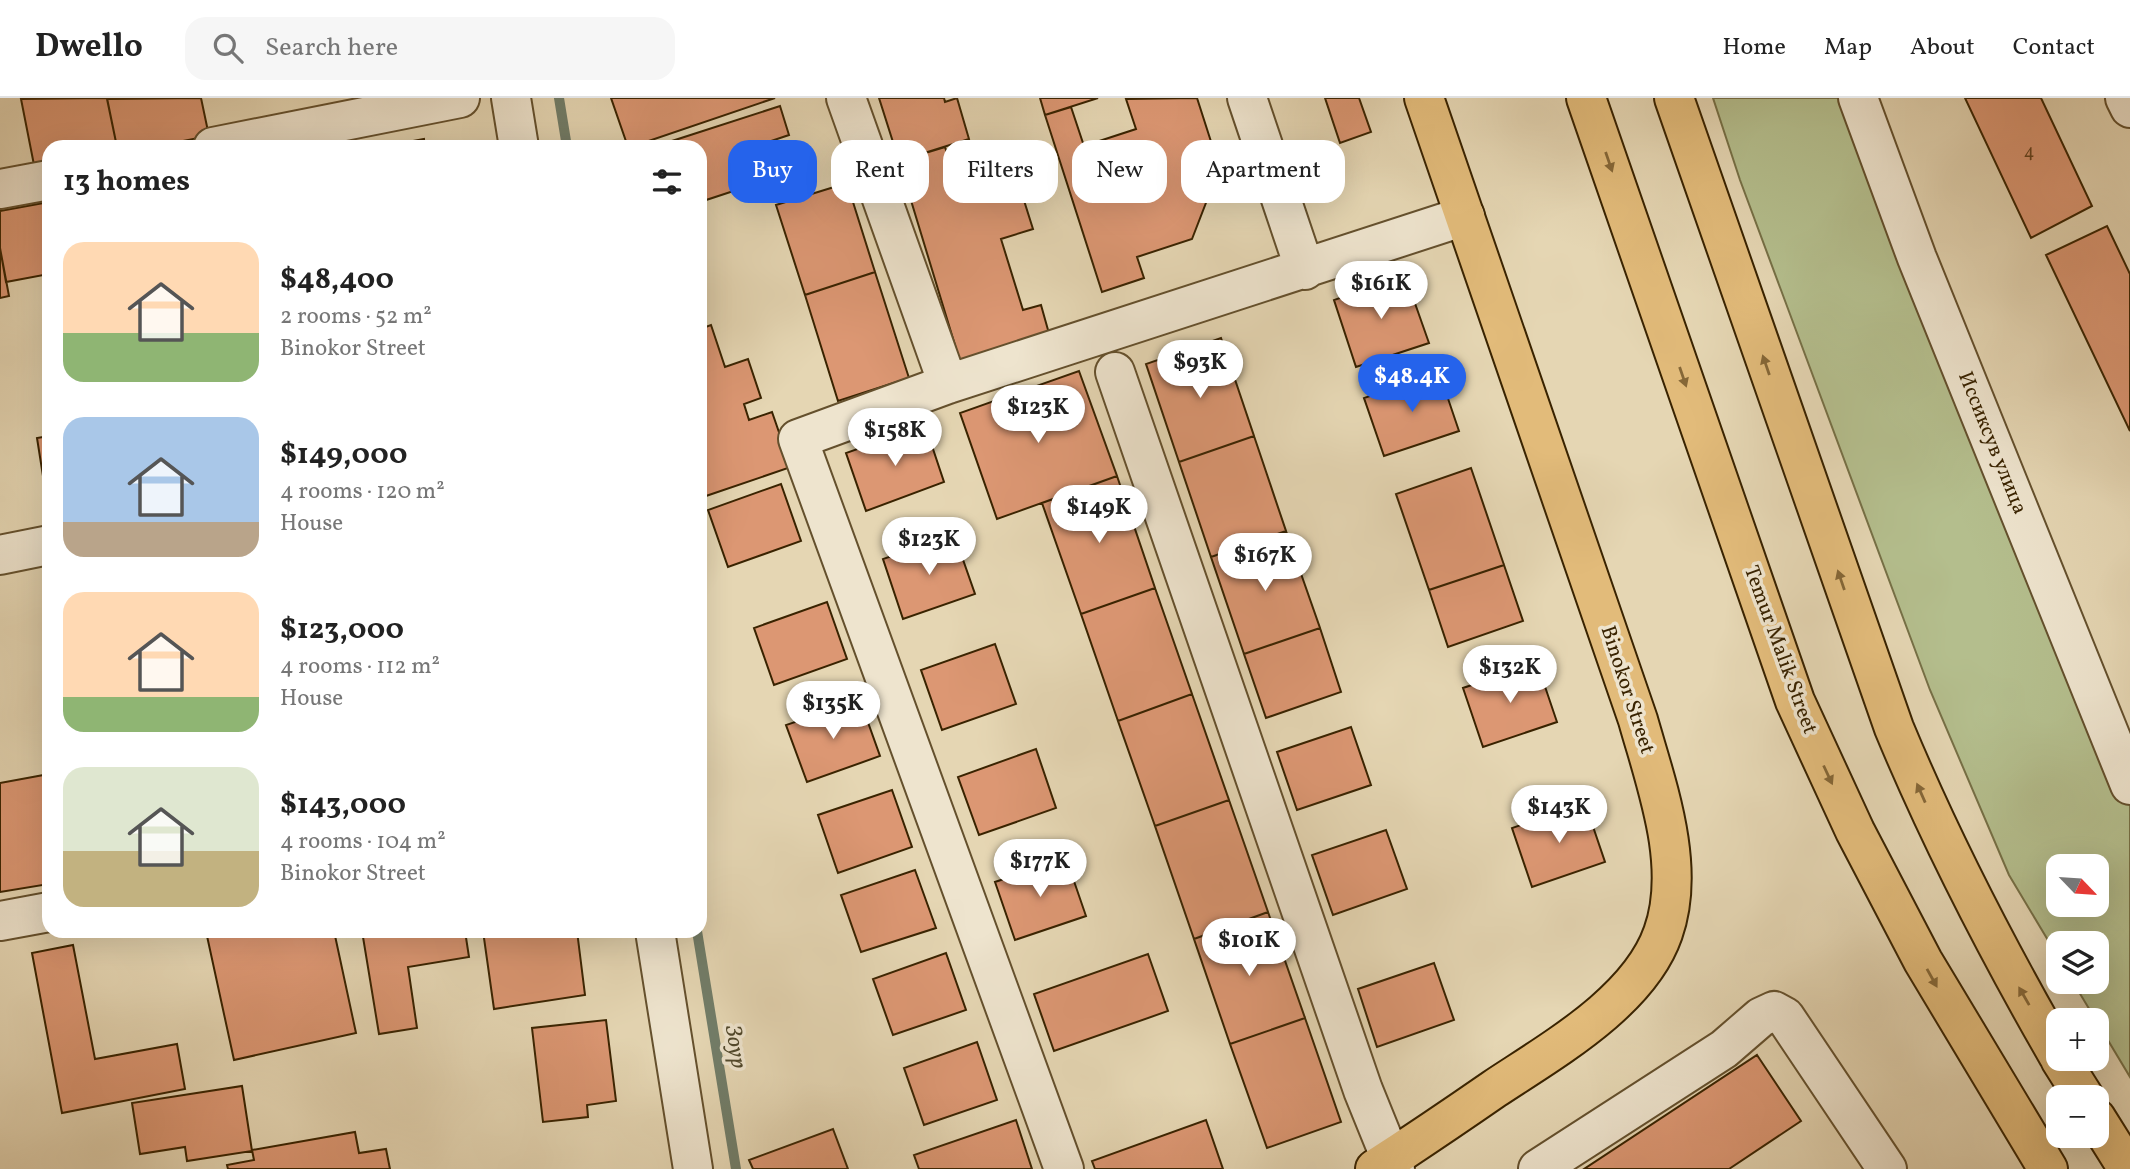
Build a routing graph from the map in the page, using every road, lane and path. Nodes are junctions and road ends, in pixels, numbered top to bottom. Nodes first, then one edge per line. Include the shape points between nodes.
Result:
1 (460, 98) edge
2 (511, 98) edge
3 (846, 98) edge
4 (1247, 98) edge
5 (1424, 98) edge
6 (1586, 98) edge
7 (1674, 98) edge
8 (1858, 98) edge
9 (2126, 98) edge
10 (2130, 108) edge
11 (248, 140) edge
12 (518, 140) edge
13 (42, 181) edge
14 (0, 189) edge
15 (1465, 216) junction
16 (1305, 270) junction
17 (1115, 372) dead end
18 (948, 384) junction
19 (42, 546) edge
20 (0, 555) edge
21 (2130, 785) edge
22 (42, 913) edge
23 (0, 921) edge
24 (656, 938) edge
25 (2046, 1033) edge
26 (2109, 1139) edge
27 (1387, 1166) edge
28 (689, 1168) edge
29 (1064, 1169) edge
30 (1538, 1169) edge
31 (1887, 1169) edge
32 (2048, 1169) edge
33 (2128, 1169) edge

1 - 11 street
2 - 12 street
3 - 18 street
4 - 16 street
5 - 15 main road, Binokor Street
6 -> 32 main road, Temur Malik Street via 1795,701 1854,831 1923,961
25 -> 7 main road via 1968,892 1894,728
8 - 21 street, Иссиксув улица via 1917,258
9 - 10 street
13 - 14 street
15 - 16 street
15 - 27 main road, Binokor Street via 1638,720 1662,812 1670,878 1668,906 1655,950 1604,1011
16 - 18 street
17 - 27 street
18 - 29 street via 798,439
19 - 20 street
22 - 23 street
24 - 28 street
26 - 33 main road
30 - 31 street via 1724,1049 1760,1017 1774,1011 1785,1017

